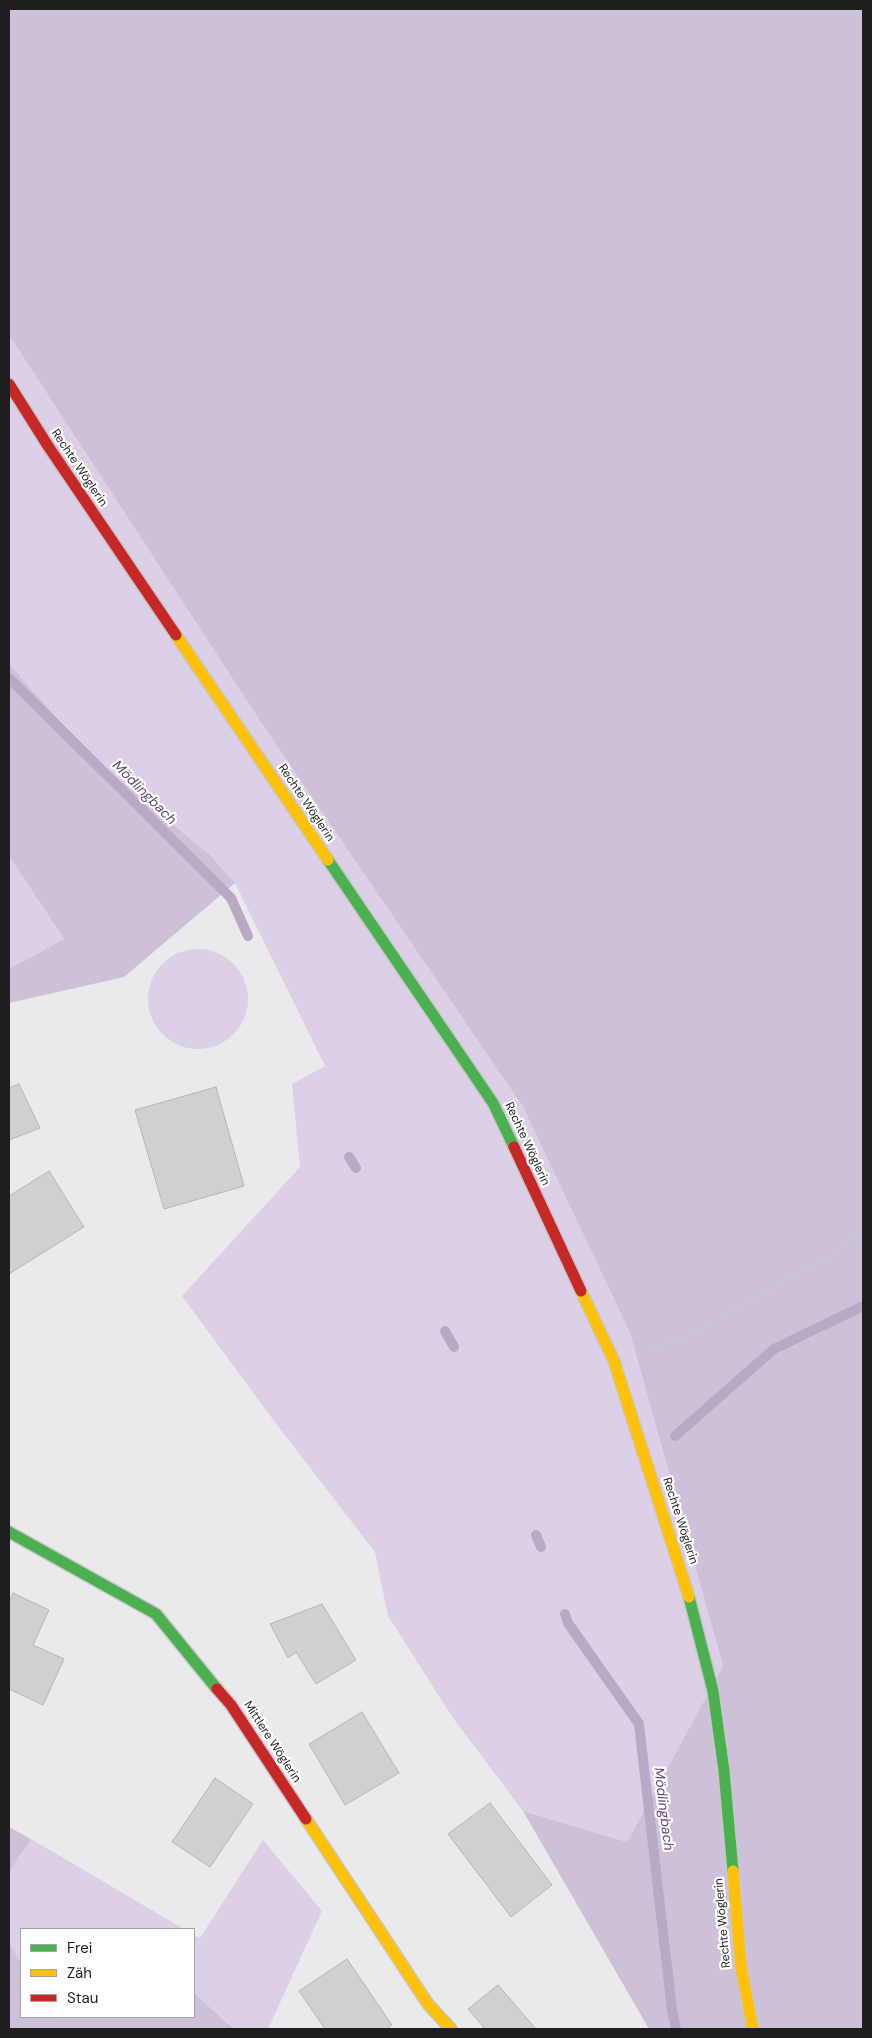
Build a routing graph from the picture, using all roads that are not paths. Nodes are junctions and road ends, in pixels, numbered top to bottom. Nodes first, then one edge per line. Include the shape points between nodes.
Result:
1 (9, 384) edge
2 (9, 1532) edge
3 (451, 2029) edge
4 (753, 2029) edge

1 - 4 main road, Rechte Wöglerin via 493,1103 614,1361 687,1588 713,1691 724,1771 740,1967
2 - 3 main road, Mittlere Wöglerin via 156,1614 232,1705 428,2004

